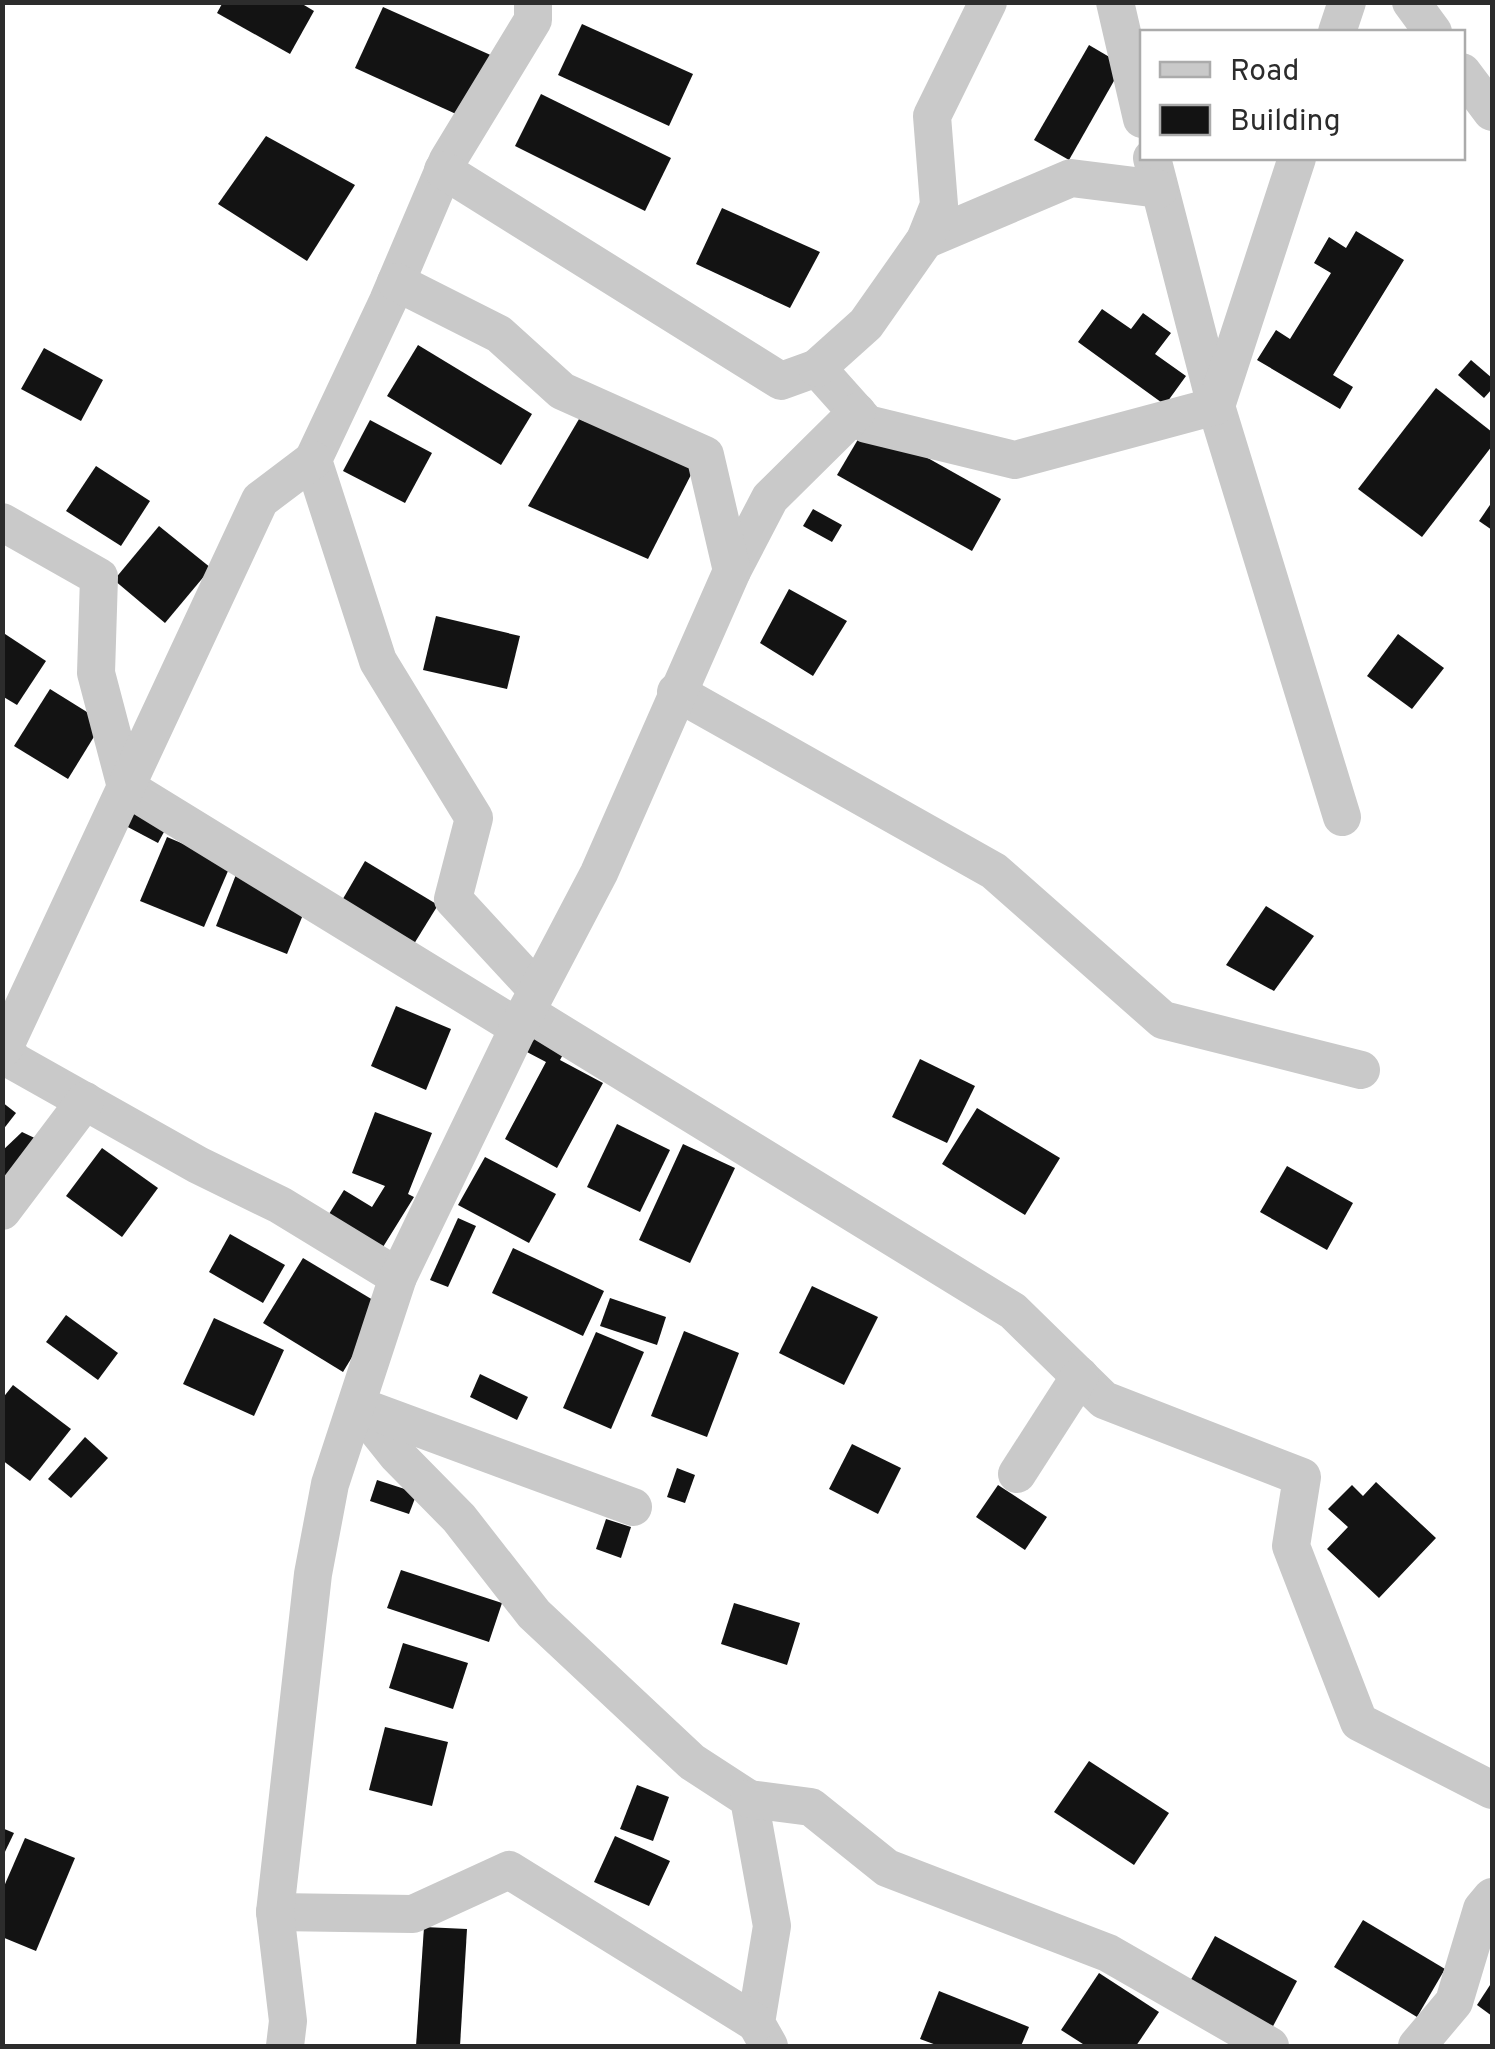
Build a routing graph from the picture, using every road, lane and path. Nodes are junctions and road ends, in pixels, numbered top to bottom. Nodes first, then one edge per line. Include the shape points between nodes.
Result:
1 (988, 2) edge
2 (1115, 2) edge
3 (1346, 2) edge
4 (1411, 2) edge
5 (527, 8) edge
6 (1338, 30) edge
7 (1432, 30) edge
8 (1465, 76) edge
9 (1140, 110) edge
10 (1492, 112) edge
11 (1295, 160) edge
12 (444, 170) junction
13 (1155, 173) edge
14 (925, 240) junction
15 (396, 282) junction
16 (817, 368) junction
17 (1216, 406) junction
18 (857, 412) junction
19 (313, 460) junction
20 (2, 522) edge
21 (732, 571) junction
22 (676, 692) junction
23 (126, 787) junction
24 (1342, 817) dead end
25 (528, 1010) junction
26 (3, 1048) edge
27 (1361, 1070) dead end
28 (85, 1101) junction
29 (2, 1211) edge
30 (398, 1277) junction
31 (1080, 1376) junction
32 (357, 1405) junction
33 (1017, 1474) dead end
34 (633, 1507) dead end
35 (1492, 1790) edge
36 (749, 1798) junction
37 (1492, 1897) edge
38 (274, 1912) junction
39 (762, 2035) edge
40 (285, 2046) edge
41 (1270, 2046) edge
42 (1418, 2046) edge

1 - 14 street via 932,116 939,205
2 - 9 street
3 - 6 street
4 - 7 street
5 - 12 street
8 - 10 street
11 - 17 street
12 - 15 street
12 - 16 street via 781,381
13 - 14 street via 1071,178
13 - 17 street
14 - 16 street via 866,324
15 - 19 street
15 - 21 street via 499,334 562,391 706,455
16 - 18 street
17 - 18 street via 1014,460 866,424
17 - 24 street
18 - 21 street via 770,498
19 - 23 street via 260,500
19 - 25 street via 378,660 474,818 453,899
20 - 23 street via 98,577 96,673
21 - 22 street
22 - 25 street via 598,873
22 - 27 street via 994,871 1163,1020
23 - 25 street
23 - 26 street
25 - 30 street
25 - 31 street via 1013,1311
26 - 28 street via 15,1062
28 - 29 street
28 - 30 street
30 - 32 street
31 - 33 street
31 - 35 street via 1104,1400 1302,1477 1291,1546 1359,1722
32 - 34 street
32 - 36 street via 534,1614 692,1762
32 - 38 street via 330,1484 313,1574
36 - 39 street via 772,1926
36 - 41 street via 811,1807 887,1868 1108,1953
37 - 42 street via 1482,1909 1454,2002
38 - 39 street via 413,1914 508,1870
38 - 40 street via 288,2021

